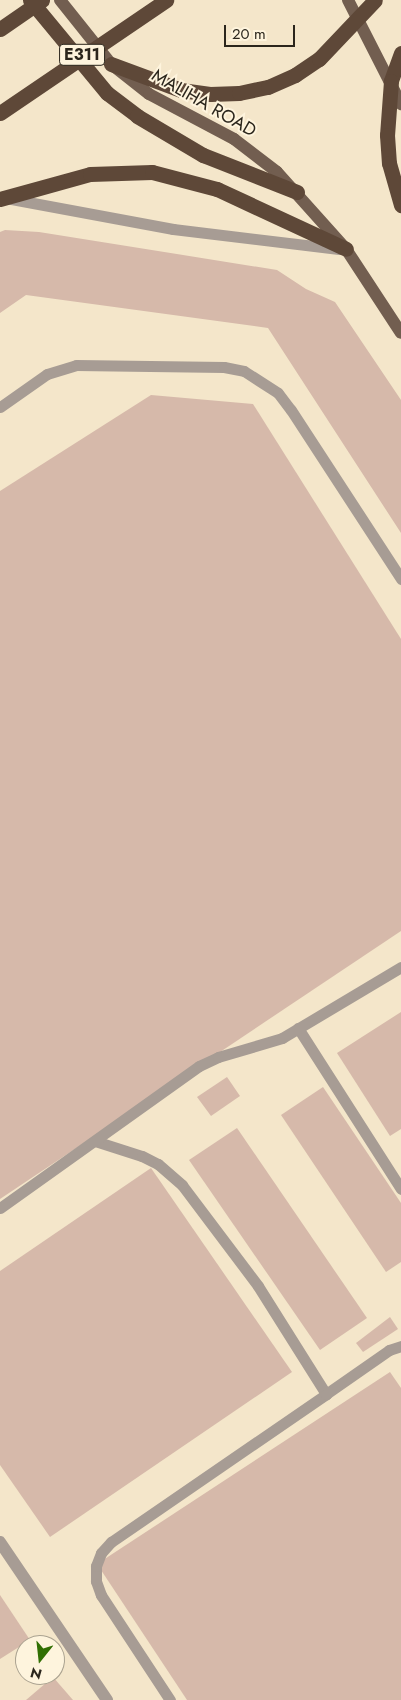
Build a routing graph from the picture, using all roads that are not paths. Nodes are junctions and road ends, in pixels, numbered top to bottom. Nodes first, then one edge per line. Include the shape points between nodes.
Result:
1 (30, 0) edge
2 (42, 0) edge
3 (60, 0) edge
4 (166, 0) edge
5 (348, 0) edge
6 (375, 0) edge
7 (0, 29) edge
8 (401, 53) edge
9 (112, 64) junction
10 (401, 104) edge
11 (0, 113) edge
12 (297, 192) junction
13 (1, 198) edge
14 (401, 205) edge
15 (346, 249) junction
16 (401, 333) edge
17 (0, 407) edge
18 (401, 579) edge
19 (401, 967) edge
20 (298, 1028) junction
21 (94, 1142) junction
22 (397, 1173) edge
23 (401, 1189) edge
24 (0, 1208) edge
25 (401, 1346) edge
26 (326, 1394) junction
27 (0, 1542) edge
28 (107, 1700) edge
29 (170, 1700) edge

1 - 12 highway via 107,93 137,116 203,155
2 - 7 highway
3 - 9 main road, MALIHA ROAD
4 - 11 highway, E311
5 - 10 main road
6 - 9 highway via 319,58 295,75 268,86 239,93 200,93 181,90
8 - 14 highway via 391,81 387,136
9 - 12 main road, MALIHA ROAD via 149,94 210,125 257,154
12 - 15 main road, MALIHA ROAD
13 - 15 lane via 173,229
13 - 15 highway via 90,174 152,172 217,189
15 - 16 main road, MALIHA ROAD
17 - 18 lane via 47,374 76,365 224,367 244,371 273,389 291,410
19 - 20 lane
20 - 21 lane via 268,1044 222,1054 199,1066
20 - 22 lane
21 - 24 lane
21 - 26 lane via 142,1156 158,1164 182,1185 258,1286
22 - 23 lane
25 - 26 lane via 390,1350
26 - 29 lane via 111,1542 101,1553 96,1581 100,1595
27 - 28 street

